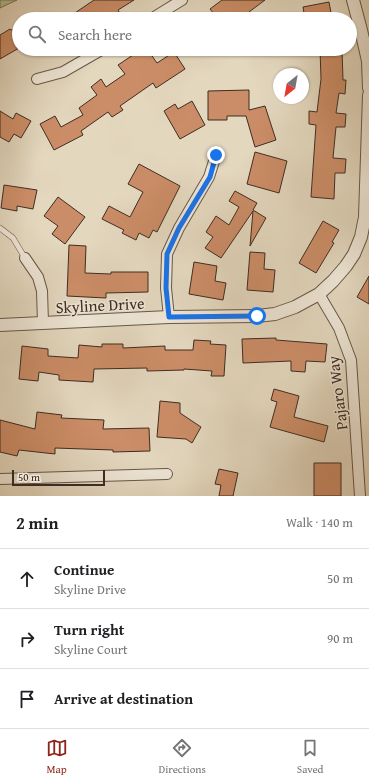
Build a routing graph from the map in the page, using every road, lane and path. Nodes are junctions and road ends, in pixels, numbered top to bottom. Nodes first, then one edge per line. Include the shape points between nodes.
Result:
1 (182, 0) edge
2 (353, 0) edge
3 (162, 12) edge
4 (356, 12) edge
5 (357, 16) edge
6 (91, 56) edge
7 (37, 79) dead end
8 (369, 88) edge
9 (369, 95) edge
10 (216, 155) dead end
11 (0, 228) edge
12 (25, 258) joint
13 (319, 294) junction
14 (169, 317) junction
15 (43, 323) junction
16 (0, 325) edge
17 (168, 474) dead end
18 (0, 479) edge
19 (360, 496) edge

1 - 3 street
2 - 4 street
5 - 8 street via 368,61
6 - 7 street via 63,72
9 - 13 street, Skyline Drive via 365,217 361,237 346,266
10 - 14 street via 210,177 179,228 167,254 166,288
11 - 12 lane via 12,238
12 - 15 street via 38,277 42,290
13 - 14 street, Skyline Drive via 296,308 275,314
13 - 19 street, Pajaro Way via 339,328 351,360
14 - 15 street, Skyline Drive
15 - 16 street, Skyline Drive
17 - 18 street

